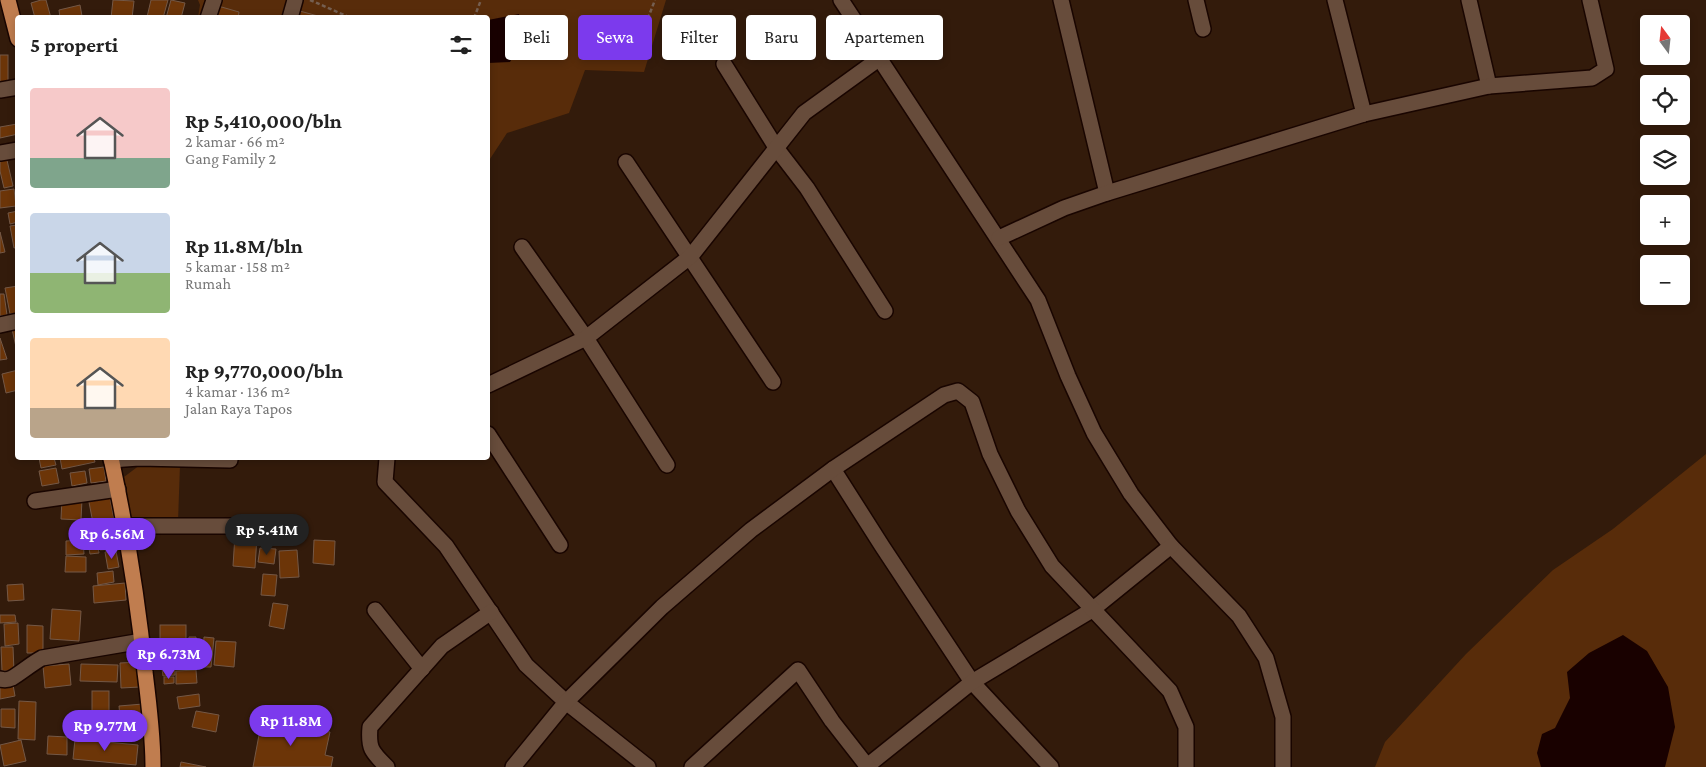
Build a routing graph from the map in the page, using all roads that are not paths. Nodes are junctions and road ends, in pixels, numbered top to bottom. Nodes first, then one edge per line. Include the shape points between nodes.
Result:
1 (8, 0) edge
2 (214, 0) edge
3 (295, 0) edge
4 (841, 0) edge
5 (1061, 0) edge
6 (1196, 0) edge
7 (1335, 0) edge
8 (1469, 0) edge
9 (1590, 0) edge
10 (209, 15) edge
11 (291, 15) edge
12 (851, 15) edge
13 (15, 27) edge
14 (1203, 29) dead end
15 (877, 60) edge
16 (881, 60) edge
17 (724, 64) dead end
18 (1489, 86) junction
19 (15, 88) edge
20 (0, 90) edge
21 (1364, 114) junction
22 (777, 148) junction
23 (15, 150) edge
24 (0, 153) edge
25 (626, 162) dead end
26 (1107, 193) junction
27 (999, 238) junction
28 (522, 247) dead end
29 (690, 256) junction
30 (885, 311) dead end
31 (15, 322) edge
32 (0, 326) edge
33 (586, 338) junction
34 (773, 382) dead end
35 (490, 384) edge
36 (490, 437) edge
37 (111, 460) edge
38 (387, 460) edge
39 (667, 465) dead end
40 (834, 469) junction
41 (118, 489) junction
42 (35, 501) dead end
43 (125, 526) junction
44 (245, 526) dead end
45 (560, 545) dead end
46 (1171, 546) junction
47 (375, 610) dead end
48 (1092, 610) junction
49 (491, 612) junction
50 (142, 640) junction
51 (422, 669) junction
52 (0, 679) edge
53 (972, 682) junction
54 (566, 702) junction
55 (867, 766) edge
56 (153, 767) edge
57 (388, 767) edge
58 (513, 767) edge
59 (648, 767) edge
60 (692, 767) edge
61 (1051, 767) edge
62 (1186, 767) edge
63 (1283, 767) edge

1 - 13 main road
2 - 10 street
3 - 11 street
4 - 12 street
5 - 26 street
6 - 14 street
7 - 21 street
8 - 18 street
9 - 18 street via 1606,69 1592,78
15 - 22 street via 804,112
16 - 27 street
17 - 22 street
18 - 21 street
19 - 20 street
21 - 26 street
22 - 29 street
22 - 30 street via 807,188
23 - 24 street
25 - 29 street
26 - 27 street via 1064,208
27 - 46 street via 1038,300 1094,433 1131,494
28 - 33 street
29 - 33 street
29 - 34 street
31 - 32 street
33 - 35 street
33 - 39 street
36 - 45 street
37 - 41 main road
38 - 49 street via 385,482 446,546
40 - 48 street via 944,395 958,391 972,402 990,454 1018,511 1052,566
40 - 53 street
40 - 54 street via 751,530 662,607
41 - 42 street
41 - 43 main road
43 - 44 street
43 - 50 main road
46 - 48 street
46 - 63 street via 1239,616 1266,658 1284,717
47 - 51 street
48 - 53 street
48 - 62 street via 1170,691 1186,726
49 - 51 street via 442,646
49 - 54 street via 526,664
50 - 52 street via 42,658 12,677
50 - 56 main road
51 - 57 street via 370,727 368,742 373,753
53 - 55 street
53 - 61 street
54 - 58 street
54 - 59 street
55 - 60 street via 798,670

